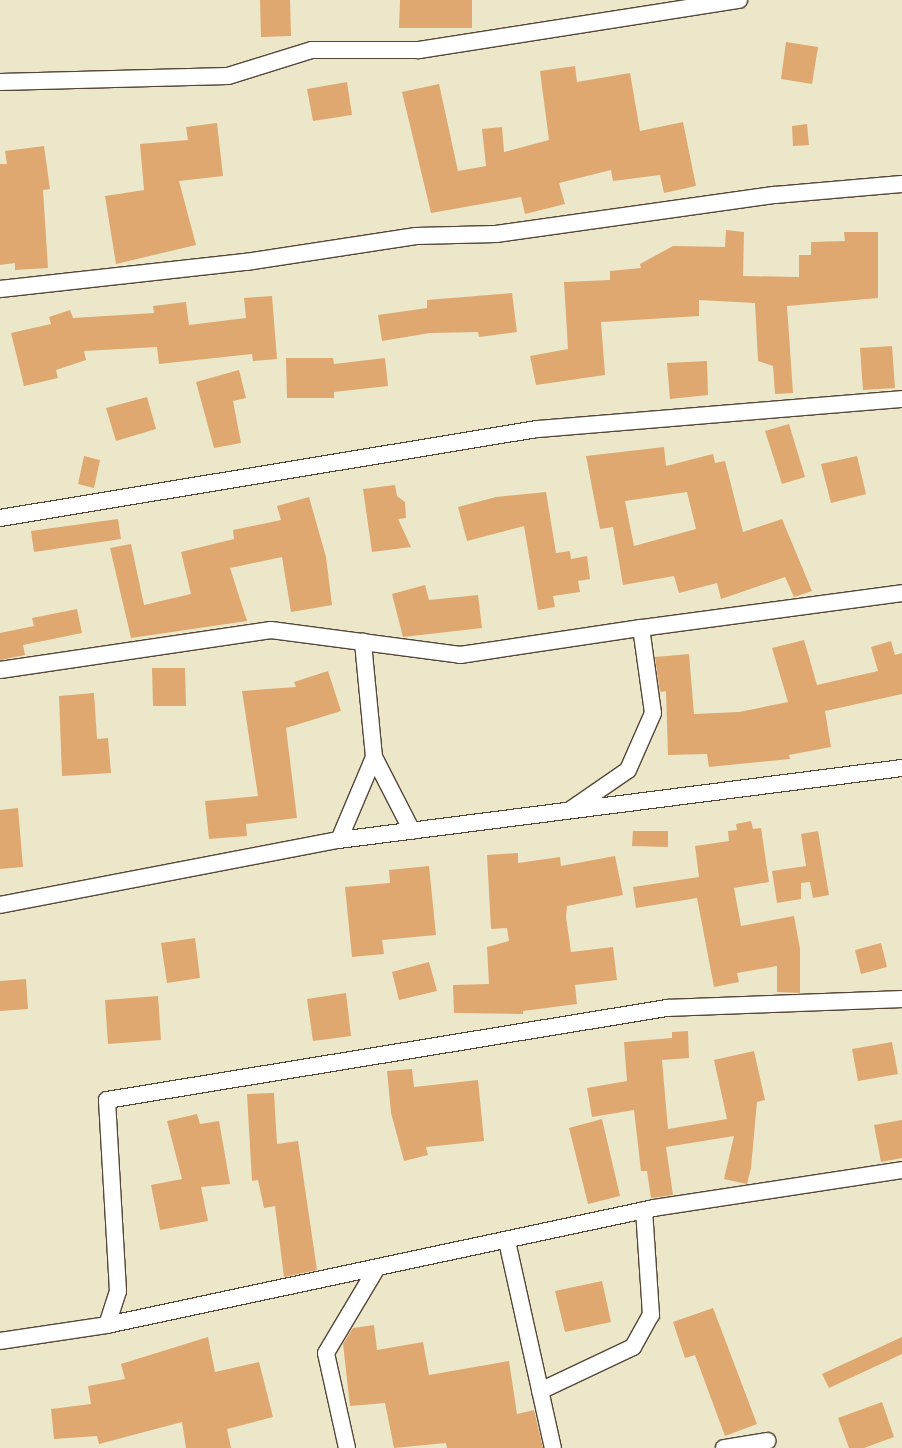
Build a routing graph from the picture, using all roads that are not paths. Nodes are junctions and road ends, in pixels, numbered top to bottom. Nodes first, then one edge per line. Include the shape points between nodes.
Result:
1 (739, 0) edge
2 (0, 82) edge
3 (902, 184) edge
4 (0, 289) edge
5 (902, 399) edge
6 (0, 518) edge
7 (902, 593) edge
8 (641, 628) junction
9 (363, 642) junction
10 (0, 670) edge
11 (374, 757) junction
12 (902, 768) edge
13 (568, 811) junction
14 (412, 830) junction
15 (339, 840) junction
16 (0, 905) edge
17 (902, 999) edge
18 (902, 1170) edge
19 (644, 1210) junction
20 (507, 1241) junction
21 (376, 1269) junction
22 (108, 1325) junction
23 (0, 1341) edge
24 (540, 1391) junction
25 (767, 1441) dead end
26 (347, 1448) edge
27 (553, 1448) edge
28 (724, 1448) edge

1 - 2 street via 419,50 312,50 228,76
3 - 4 street via 775,196 496,234 416,236 246,262
5 - 6 street via 537,429
7 - 8 street
8 - 9 street via 460,655
8 - 13 street via 653,713 628,770
9 - 10 street via 271,630
9 - 11 street
11 - 14 street
11 - 15 street
12 - 13 street
13 - 14 street
14 - 15 street
15 - 16 street
17 - 22 street via 666,1008 107,1100 118,1291
18 - 19 street
19 - 20 street
19 - 24 street via 651,1315 633,1347
20 - 21 street
20 - 24 street
21 - 22 street
21 - 26 street via 326,1353
22 - 23 street
24 - 27 street
25 - 28 street

